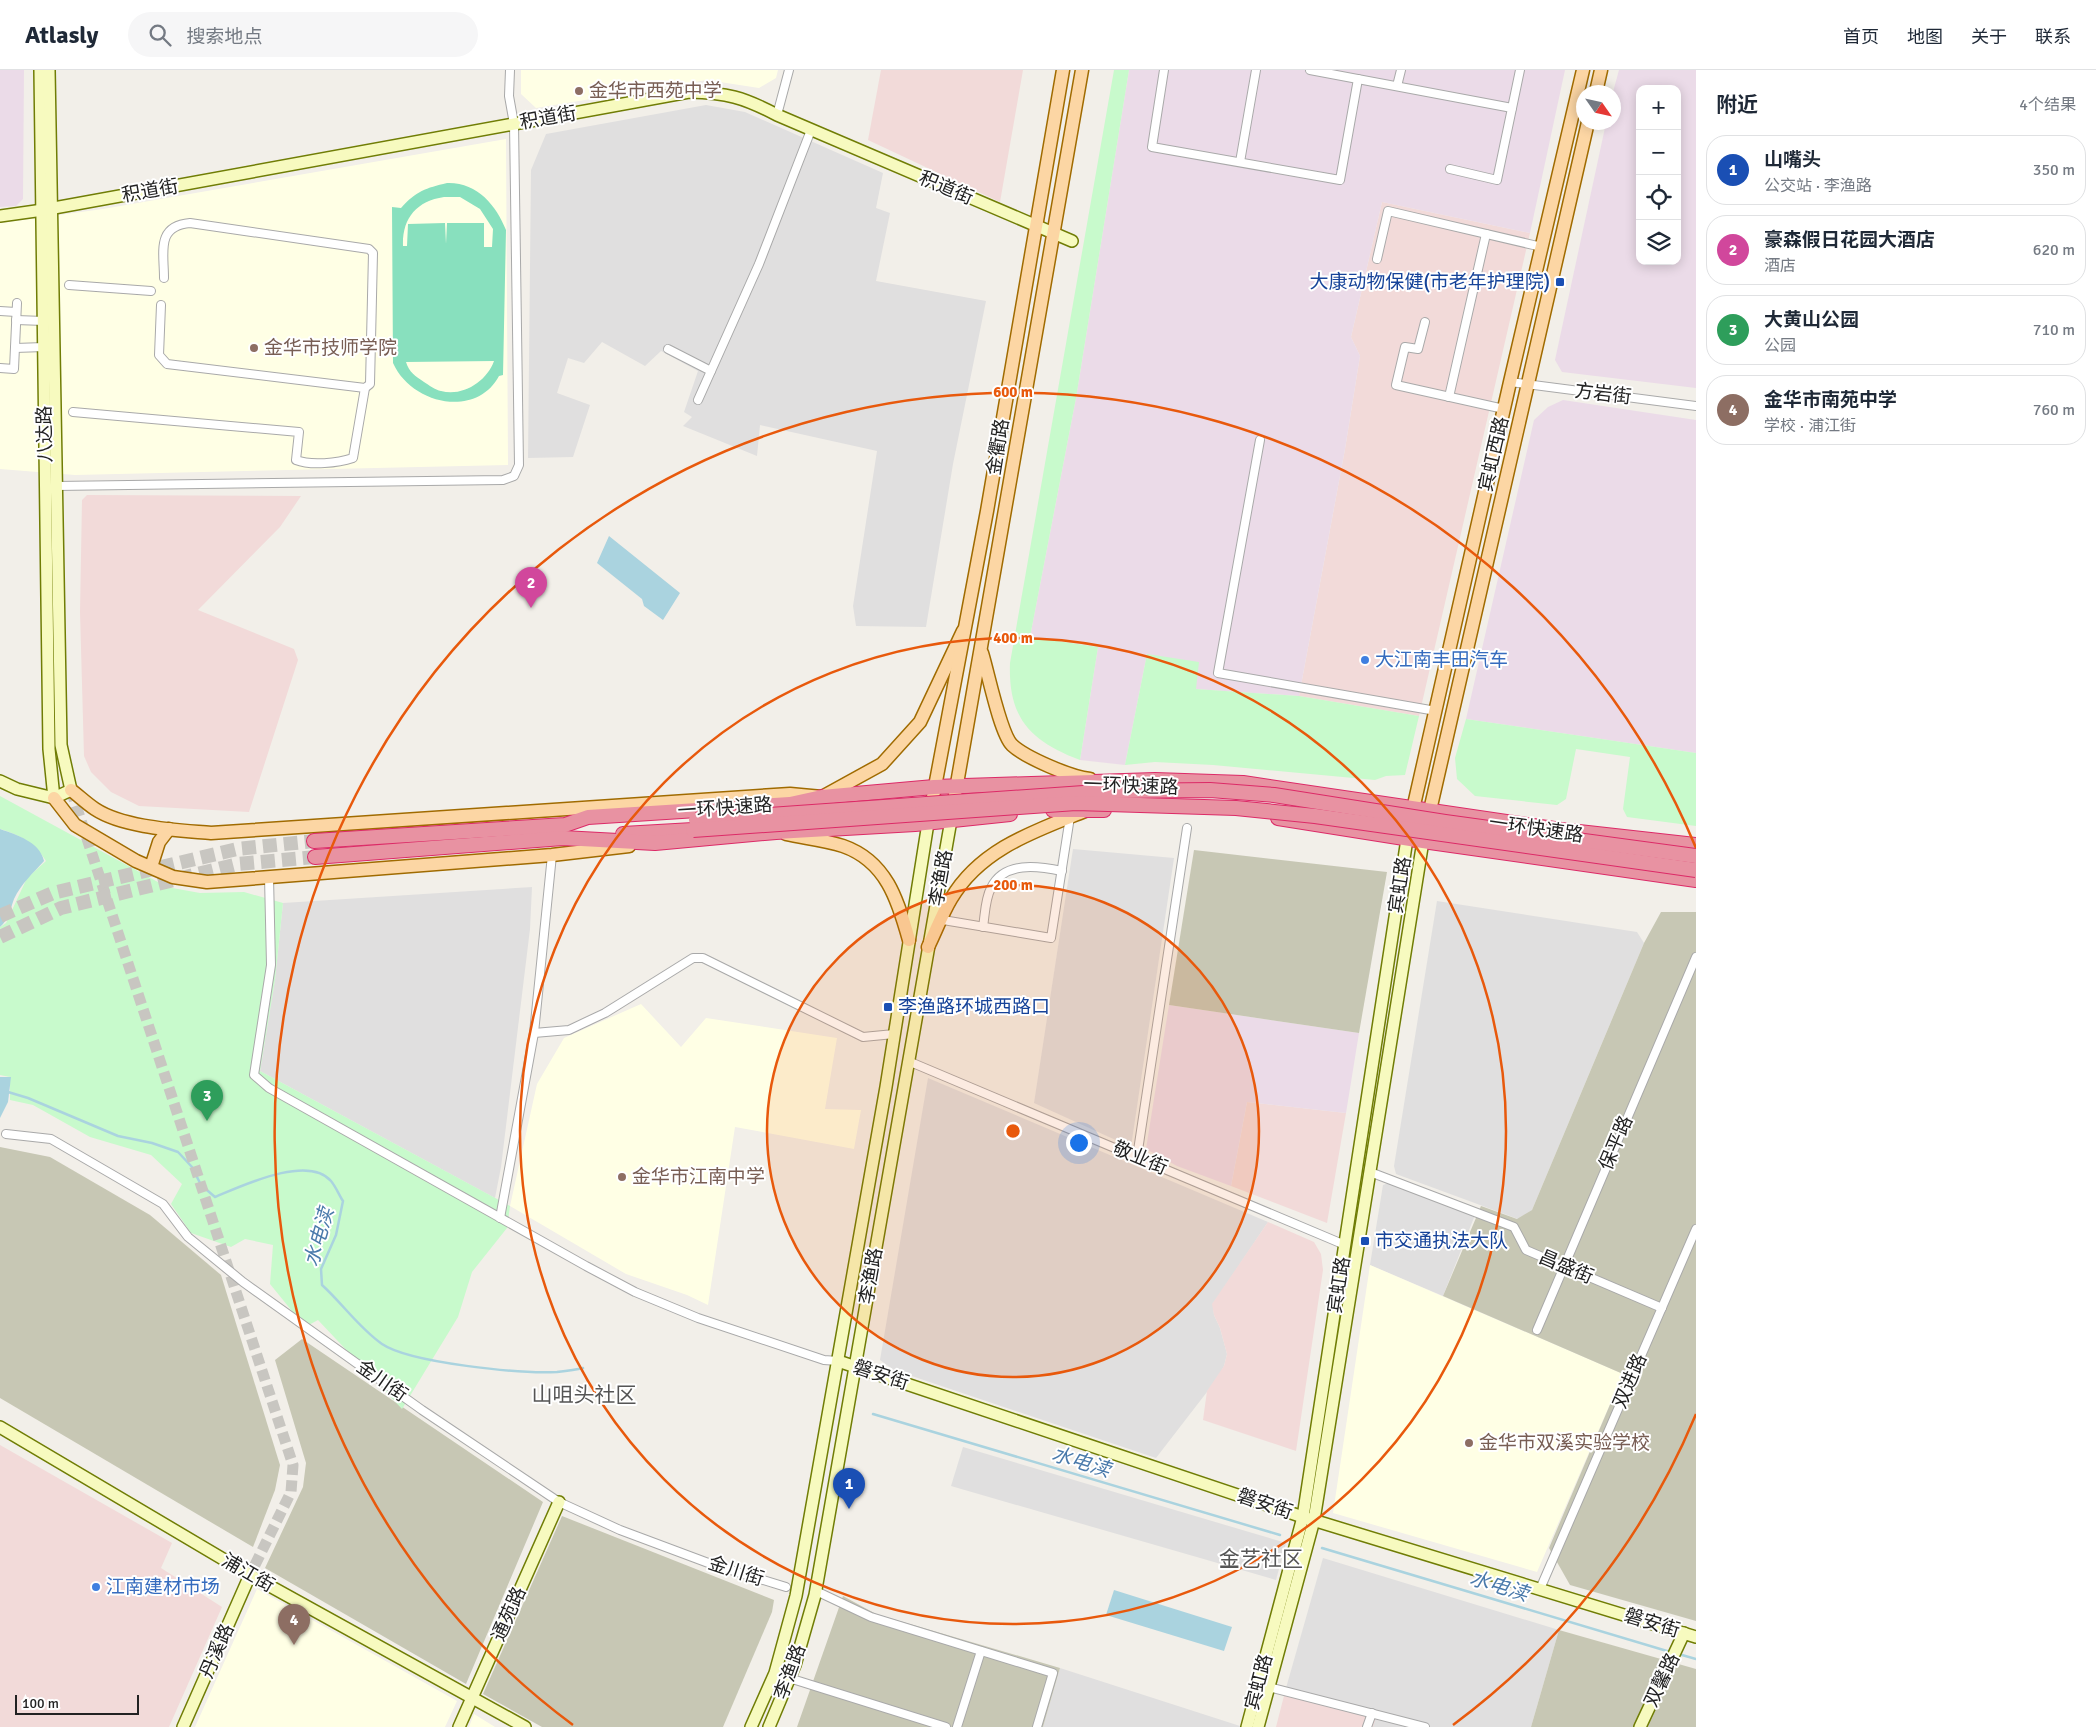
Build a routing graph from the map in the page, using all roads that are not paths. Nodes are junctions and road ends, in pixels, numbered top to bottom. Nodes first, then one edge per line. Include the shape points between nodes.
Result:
1 (40, 70) edge
2 (49, 70) edge
3 (510, 70) edge
4 (789, 70) edge
5 (1063, 70) edge
6 (1082, 70) edge
7 (1164, 70) edge
8 (1256, 70) edge
9 (1310, 70) edge
10 (1400, 70) edge
11 (1520, 70) edge
12 (1583, 70) edge
13 (1601, 70) edge
14 (1354, 75) edge
15 (1598, 85) edge
16 (1398, 86) junction
17 (1512, 108) junction
18 (777, 115) junction
19 (514, 124) junction
20 (811, 130) junction
21 (1586, 130) edge
22 (1240, 162) junction
23 (1450, 169) dead end
24 (47, 209) junction
25 (0, 216) edge
26 (1035, 226) junction
27 (1054, 234) junction
28 (1486, 234) junction
29 (1072, 241) dead end
30 (1542, 247) junction
31 (1377, 259) dead end
32 (164, 278) dead end
33 (68, 285) dead end
34 (151, 291) dead end
35 (17, 303) dead end
36 (161, 304) dead end
37 (0, 311) edge
38 (16, 312) junction
39 (16, 320) junction
40 (44, 321) junction
41 (1425, 322) dead end
42 (44, 347) junction
43 (15, 348) junction
44 (668, 349) dead end
45 (0, 368) edge
46 (711, 371) junction
47 (1510, 382) junction
48 (1527, 384) junction
49 (366, 388) junction
50 (1449, 397) junction
51 (698, 400) dead end
52 (1696, 406) edge
53 (1504, 410) junction
54 (73, 412) dead end
55 (1260, 440) dead end
56 (56, 486) junction
57 (964, 631) junction
58 (981, 650) junction
59 (1436, 711) junction
60 (1105, 781) junction
61 (0, 782) edge
62 (934, 786) junction
63 (957, 786) junction
64 (71, 790) junction
65 (822, 797) junction
66 (54, 798) junction
67 (1414, 808) junction
68 (1087, 810) junction
69 (1429, 810) junction
70 (1070, 817) junction
71 (951, 820) junction
72 (928, 822) junction
73 (695, 825) junction
74 (1187, 828) dead end
75 (169, 829) junction
76 (564, 831) junction
77 (776, 832) junction
78 (1407, 839) junction
79 (314, 841) tunnel mouth
80 (1423, 841) junction
81 (655, 843) junction
82 (1695, 847) edge
83 (552, 855) junction
84 (315, 857) tunnel mouth
85 (151, 867) junction
86 (1062, 870) junction
87 (1696, 870) edge
88 (269, 877) junction
89 (1696, 880) edge
90 (937, 919) junction
91 (983, 926) junction
92 (909, 940) junction
93 (928, 947) joint
94 (1696, 956) edge
95 (534, 1033) junction
96 (894, 1034) junction
97 (908, 1060) junction
98 (6, 1134) dead end
99 (1137, 1157) junction
100 (1370, 1172) junction
101 (500, 1218) junction
102 (1696, 1229) edge
103 (1346, 1245) junction
104 (1564, 1266) junction
105 (1662, 1308) junction
106 (1537, 1330) dead end
107 (838, 1361) junction
108 (856, 1367) junction
109 (0, 1427) edge
110 (559, 1502) junction
111 (1309, 1519) junction
112 (250, 1576) junction
113 (786, 1587) dead end
114 (1540, 1589) junction
115 (816, 1591) junction
116 (1684, 1633) junction
117 (1696, 1637) edge
118 (981, 1651) junction
119 (789, 1678) junction
120 (1269, 1686) junction
121 (472, 1698) junction
122 (1372, 1713) junction
123 (183, 1727) edge
124 (459, 1727) edge
125 (526, 1727) edge
126 (751, 1727) edge
127 (769, 1727) edge
128 (946, 1727) edge
129 (957, 1727) edge
130 (1037, 1727) edge
131 (1247, 1727) edge
132 (1258, 1727) edge
133 (1368, 1727) edge
134 (1425, 1727) edge
135 (1640, 1727) edge

1 - 24 main road, 八达路
2 - 24 main road
3 - 19 street via 509,96
4 - 18 street
5 - 26 main road, 金衢路
6 - 27 main road, 金衢路
7 - 22 street via 1152,146
8 - 22 street
9 - 14 street
10 - 16 street
11 - 17 street
12 - 30 main road, 宾虹西路
13 - 15 main road
14 - 16 street
14 - 22 street via 1340,180
16 - 17 street
17 - 23 street via 1497,180
18 - 19 main road, 积道街 via 747,100 716,92 689,92
18 - 20 main road, 积道街
19 - 24 main road, 积道街
19 - 56 street via 519,465 514,476 503,480
20 - 26 main road, 积道街
20 - 46 street via 759,264
21 - 48 main road, 宾虹西路
24 - 25 main road, 积道街
24 - 40 main road, 八达路
24 - 56 main road
26 - 27 main road, 积道街
26 - 57 main road, 金衢路 via 988,511
27 - 29 main road, 积道街
27 - 58 main road, 金衢路
28 - 30 street
28 - 31 street via 1388,211
28 - 50 street
30 - 47 main road, 宾虹西路
32 - 49 street via 164,239 168,231 178,224 190,223 369,249 373,253 370,384
33 - 34 street
35 - 38 street
36 - 49 street via 159,355 167,364
37 - 38 street
38 - 39 street
39 - 40 street
39 - 43 street
40 - 42 main road, 八达路
41 - 50 street via 1418,348 1405,347 1396,385
42 - 43 street
42 - 66 main road, 八达路 via 49,749
43 - 45 street via 14,369
44 - 46 street
46 - 51 street
47 - 48 street, 方岩街
47 - 53 main road, 宾虹西路
48 - 52 street, 方岩街
48 - 69 main road, 宾虹西路
49 - 54 street via 353,458 344,461 304,463 296,460 299,432
50 - 53 street
53 - 59 main road, 宾虹西路
55 - 59 street via 1218,674
56 - 64 main road via 61,745
57 - 62 main road, 金衢路
57 - 65 main road via 920,722 903,743 882,764
58 - 60 main road via 995,703 1012,744 1047,765 1080,778
58 - 63 main road, 金衢路
59 - 67 main road, 宾虹西路
60 - 63 highway
60 - 67 highway via 1243,783
61 - 66 main road
62 - 63 highway
62 - 65 highway
62 - 72 main road, 金衢路
63 - 71 main road, 金衢路
64 - 66 main road
64 - 75 main road via 96,810 112,817
65 - 75 main road via 790,794 219,832
65 - 76 highway via 790,804 588,817
66 - 85 main road via 75,825
67 - 69 highway
67 - 78 main road, 宾虹西路
68 - 70 main road
68 - 71 highway via 1049,810
68 - 78 highway via 1260,815
69 - 80 main road, 宾虹西路
69 - 82 highway
70 - 86 street
70 - 90 main road via 1017,839 979,864
71 - 72 highway
71 - 90 main road, 李渔路
72 - 77 highway
72 - 92 main road, 李渔路
73 - 76 highway, 一环快速路
73 - 82 highway, 一环快速路, bridge via 1112,791 1210,790 1274,795 1446,822
73 - 87 highway, 一环快速路, bridge via 1076,803 1236,808 1315,816
74 - 99 street
75 - 85 main road via 159,842
76 - 79 highway
76 - 81 highway
76 - 84 highway
77 - 81 highway
77 - 92 main road via 843,846 865,858 882,874 896,896
78 - 80 highway
78 - 103 main road, 宾虹路
80 - 89 highway
80 - 100 main road, 宾虹路
81 - 83 main road
83 - 88 main road
83 - 95 street
85 - 88 main road via 173,877 207,882
86 - 91 street via 1032,865 998,877 990,889
86 - 91 street via 1051,938
88 - 101 street via 271,965 254,1075 269,1088
90 - 91 street
90 - 93 main road
92 - 96 main road, 李渔路
93 - 97 main road, 李渔路
94 - 104 street, 保平路
95 - 96 street via 569,1030 605,1013 693,958 703,958 863,1037
95 - 101 street
96 - 107 main road, 李渔路
97 - 99 street, 敬业街
97 - 108 main road, 李渔路
98 - 110 street, 金川街 via 51,1139 164,1204 188,1237 243,1282 422,1410
99 - 103 street, 敬业街
100 - 104 street, 昌盛街 via 1514,1227 1526,1250
100 - 111 main road, 宾虹路
101 - 107 street via 636,1292 698,1318 824,1360
102 - 105 street, 双进路
103 - 111 main road, 宾虹路
104 - 105 street, 昌盛街
104 - 106 street, 保平路
105 - 114 street, 双进路
107 - 108 main road, 磐安街
107 - 126 main road, 李渔路 via 796,1596 774,1673
108 - 111 main road, 磐安街
108 - 115 main road, 李渔路
109 - 112 main road, 浦江街
110 - 113 street, 金川街 via 620,1530 702,1561
110 - 121 main road, 通苑路
111 - 114 main road, 磐安街
111 - 120 main road, 宾虹路
111 - 131 main road, 宾虹路
112 - 121 main road, 浦江街
112 - 123 main road, 丹溪路
114 - 116 main road, 磐安街
115 - 118 street via 870,1617
115 - 119 main road, 李渔路
116 - 117 main road, 磐安街
116 - 135 main road, 双馨路
118 - 129 street
118 - 130 street via 1053,1673
119 - 127 main road, 李渔路
119 - 128 street
120 - 122 street
120 - 132 main road, 宾虹路
121 - 124 main road, 通苑路
121 - 125 main road, 浦江街
122 - 133 street
122 - 134 street

